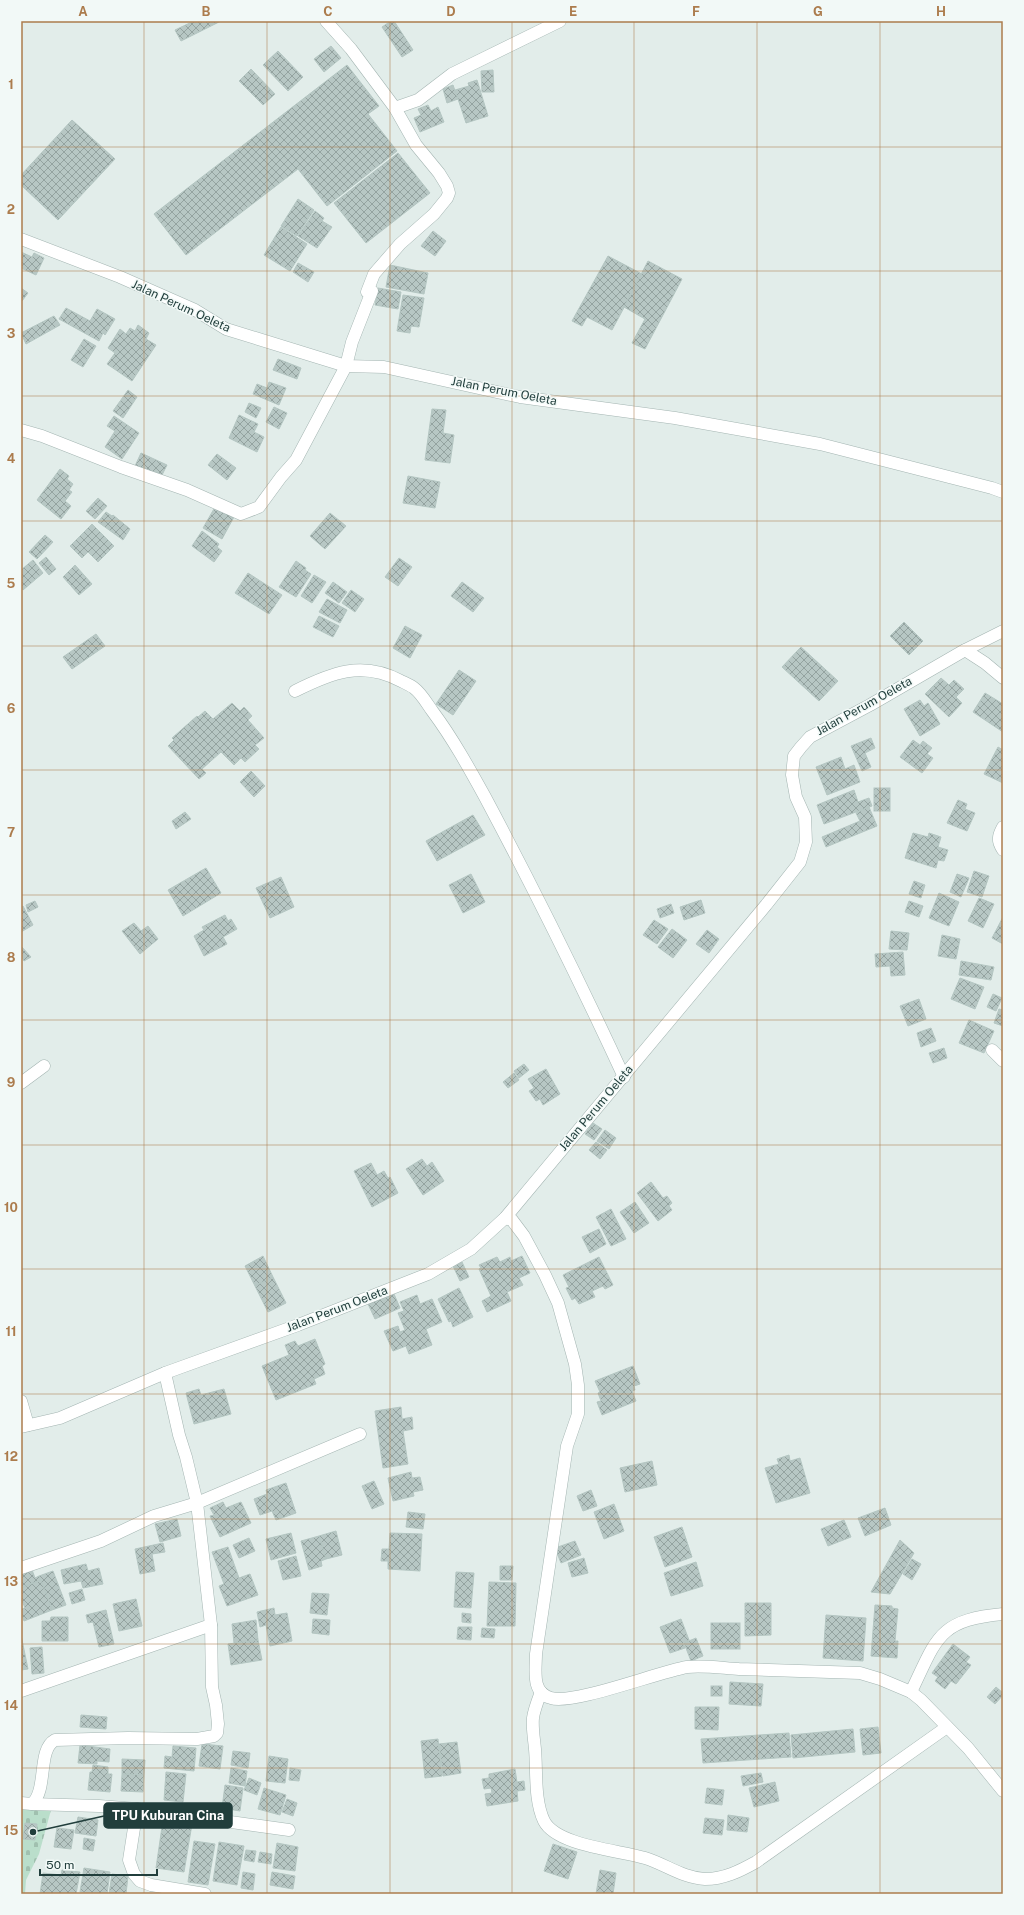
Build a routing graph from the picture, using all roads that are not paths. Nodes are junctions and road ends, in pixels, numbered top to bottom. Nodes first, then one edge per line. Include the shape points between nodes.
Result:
1 (326, 21) edge
2 (560, 21) edge
3 (395, 108) junction
4 (21, 239) edge
5 (346, 366) junction
6 (21, 430) edge
7 (1003, 492) edge
8 (1003, 631) edge
9 (965, 650) junction
10 (1003, 678) edge
11 (295, 691) dead end
12 (1003, 827) edge
13 (1003, 850) edge
14 (992, 1050) dead end
15 (1003, 1061) edge
16 (44, 1066) dead end
17 (624, 1077) junction
18 (21, 1083) edge
19 (505, 1218) junction
20 (165, 1373) junction
21 (21, 1401) edge
22 (25, 1426) edge
23 (360, 1434) dead end
24 (197, 1503) junction
25 (21, 1568) edge
26 (1003, 1614) edge
27 (211, 1625) junction
28 (21, 1690) edge
29 (540, 1692) junction
30 (911, 1692) junction
31 (947, 1727) junction
32 (1003, 1791) edge
33 (27, 1803) edge
34 (136, 1809) junction
35 (289, 1830) dead end
36 (204, 1894) edge

1 - 3 street via 351,49
2 - 3 street via 452,74 418,100
3 - 5 street via 416,145 440,173 449,193 434,214 400,244 374,274 367,292 372,291 352,342
4 - 5 street, Jalan Perum Oeleta via 120,277 195,310 226,329
5 - 6 street via 296,460 259,507 241,514 187,490
5 - 7 street, Jalan Perum Oeleta via 384,367 520,397 675,418 820,444
8 - 9 street, Jalan Perum Oeleta
9 - 10 street
9 - 17 street, Jalan Perum Oeleta via 810,737 801,747 794,756 792,775 796,797 805,817 806,842 800,862
11 - 17 street via 324,676 365,670 386,673 414,688 424,699 464,758 524,870 574,968
12 - 13 street via 998,837
14 - 15 street
16 - 18 street
17 - 19 street, Jalan Perum Oeleta
19 - 20 street, Jalan Perum Oeleta via 471,1249 428,1274
19 - 29 street via 512,1220 524,1236 558,1303 575,1364 578,1385 578,1414 566,1453 536,1654 536,1682
20 - 22 street, Jalan Perum Oeleta via 60,1418
20 - 24 street via 178,1435
21 - 22 street
23 - 24 street
24 - 25 street via 154,1516 101,1541
24 - 27 street
26 - 30 street via 969,1619 944,1632 934,1645
27 - 28 street
27 - 33 street via 212,1686 218,1724 214,1736 197,1739 55,1740 46,1752 38,1795
29 - 30 street via 560,1700 688,1667 860,1673
29 - 31 street via 533,1717 538,1803 544,1821 549,1827 573,1841 646,1858 689,1877 706,1879 733,1874 756,1862
30 - 31 street
31 - 32 street
33 - 34 street
34 - 35 street
34 - 36 street via 130,1860 134,1874 140,1881 152,1885

